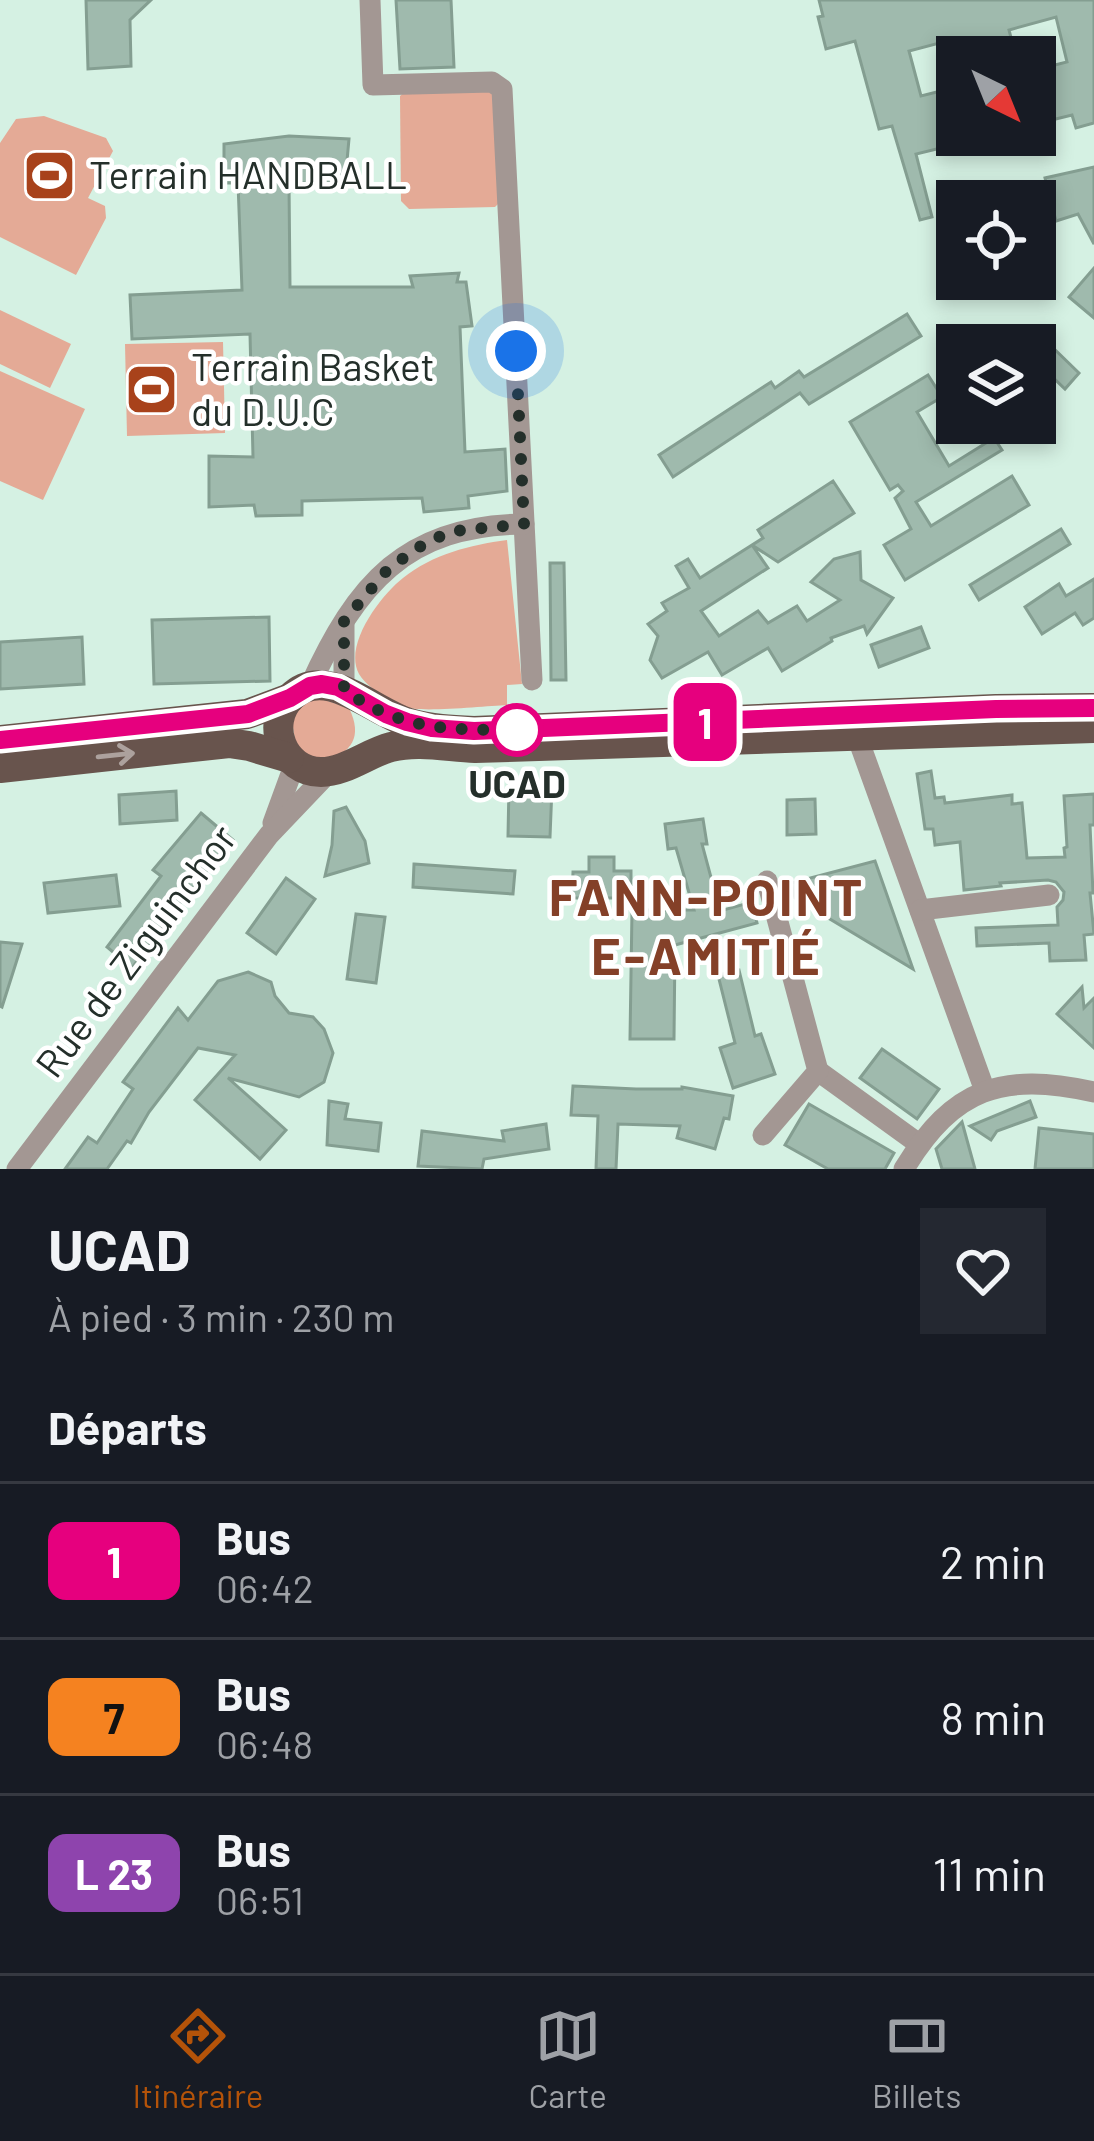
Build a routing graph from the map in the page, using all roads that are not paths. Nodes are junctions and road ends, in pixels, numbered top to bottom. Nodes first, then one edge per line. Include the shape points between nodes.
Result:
1 (370, 0) edge
2 (524, 524) junction
3 (344, 621) junction
4 (532, 680) dead end
5 (300, 692) junction
6 (347, 693) junction
7 (1094, 708) edge
8 (1094, 728) edge
9 (857, 736) junction
10 (0, 740) edge
11 (292, 761) junction
12 (0, 768) edge
13 (338, 768) junction
14 (269, 835) junction
15 (767, 881) dead end
16 (1049, 895) dead end
17 (920, 910) junction
18 (818, 1071) junction
19 (985, 1091) junction
20 (1094, 1092) edge
21 (763, 1135) dead end
22 (919, 1144) junction
23 (17, 1169) edge
24 (904, 1169) edge

1 - 2 street via 373,85 492,82 502,89
2 - 3 street via 428,541 388,569
2 - 4 street
3 - 5 street
3 - 6 street
5 - 6 main road via 329,685
5 - 10 main road via 234,716
5 - 11 main road via 278,727
6 - 7 main road via 407,722 474,731
6 - 13 main road via 361,708 365,735
8 - 9 main road
9 - 13 main road via 406,745
9 - 17 street
12 -> 11 main road via 230,743
11 - 13 main road via 316,772
11 - 14 street
13 - 14 street
14 - 23 street, Rue de Ziguinchor
15 - 18 street
16 - 17 street
17 - 19 street
18 - 21 street
18 - 22 street
19 - 20 street via 1062,1085
19 - 22 street
22 - 24 street

